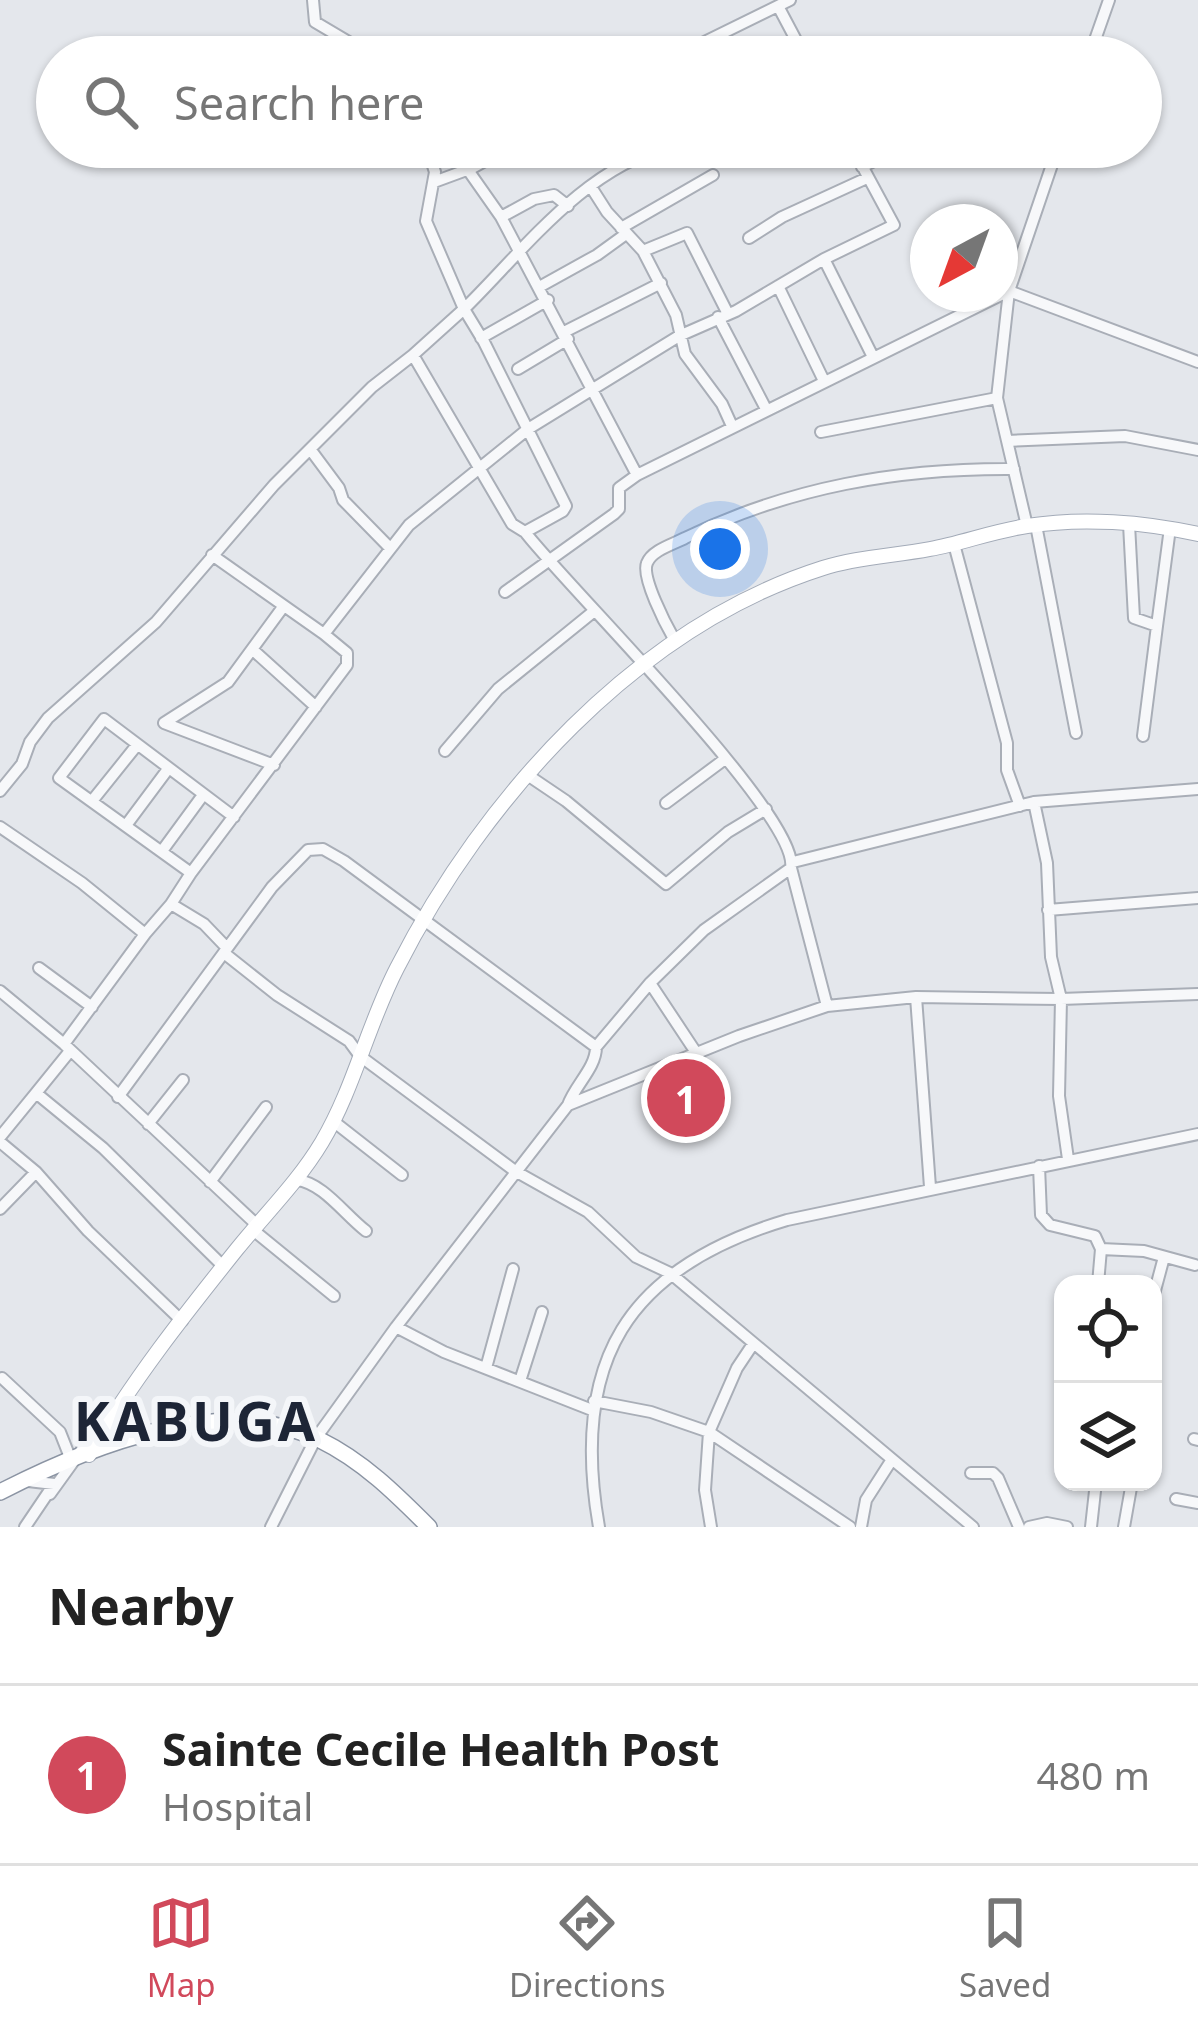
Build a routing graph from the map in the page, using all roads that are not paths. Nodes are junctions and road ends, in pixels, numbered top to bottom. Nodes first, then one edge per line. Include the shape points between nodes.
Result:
1 (790, 0) edge
2 (1109, 0) edge
3 (313, 2) edge
4 (778, 6) junction
5 (339, 36) edge
6 (717, 36) edge
7 (794, 36) edge
8 (1097, 36) edge
9 (434, 168) edge
10 (472, 168) edge
11 (621, 168) edge
12 (862, 168) edge
13 (872, 168) edge
14 (1051, 168) edge
15 (468, 170) junction
16 (865, 173) junction
17 (713, 175) dead end
18 (434, 182) junction
19 (591, 187) junction
20 (568, 206) junction
21 (501, 217) junction
22 (623, 231) junction
23 (749, 238) dead end
24 (643, 251) junction
25 (519, 255) junction
26 (824, 259) junction
27 (1018, 267) edge
28 (661, 283) junction
29 (541, 286) junction
30 (778, 286) junction
31 (1018, 294) edge
32 (548, 300) junction
33 (464, 309) junction
34 (966, 312) edge
35 (1007, 312) edge
36 (723, 316) junction
37 (566, 335) junction
38 (679, 336) junction
39 (482, 338) junction
40 (413, 355) junction
41 (873, 357) junction
42 (1198, 362) edge
43 (518, 368) dead end
44 (824, 382) junction
45 (594, 387) junction
46 (997, 398) junction
47 (766, 409) junction
48 (732, 426) junction
49 (528, 429) junction
50 (821, 432) dead end
51 (1007, 441) junction
52 (310, 449) junction
53 (1198, 450) edge
54 (480, 467) junction
55 (1014, 470) junction
56 (637, 475) junction
57 (1129, 524) junction
58 (1031, 526) junction
59 (1170, 528) junction
60 (525, 532) junction
61 (1198, 534) edge
62 (954, 544) junction
63 (390, 548) junction
64 (212, 555) junction
65 (548, 561) junction
66 (505, 592) dead end
67 (283, 607) junction
68 (593, 612) junction
69 (1157, 626) junction
70 (324, 634) junction
71 (674, 639) junction
72 (253, 650) junction
73 (643, 666) junction
74 (316, 706) junction
75 (1076, 733) dead end
76 (1143, 736) dead end
77 (137, 745) junction
78 (445, 751) dead end
79 (725, 759) junction
80 (274, 765) junction
81 (168, 769) junction
82 (529, 776) junction
83 (1198, 789) edge
84 (0, 791) edge
85 (203, 795) junction
86 (92, 801) junction
87 (666, 803) dead end
88 (1027, 804) junction
89 (766, 809) junction
90 (234, 817) junction
91 (127, 824) junction
92 (0, 827) edge
93 (162, 851) junction
94 (792, 865) junction
95 (190, 873) junction
96 (1198, 898) edge
97 (171, 904) junction
98 (1048, 910) junction
99 (427, 920) junction
100 (145, 934) junction
101 (226, 951) junction
102 (39, 968) dead end
103 (650, 983) junction
104 (0, 992) edge
105 (1198, 994) edge
106 (916, 998) junction
107 (1060, 999) junction
108 (827, 1006) junction
109 (92, 1007) junction
110 (67, 1047) junction
111 (596, 1047) junction
112 (697, 1054) junction
113 (360, 1056) junction
114 (183, 1080) dead end
115 (36, 1093) junction
116 (118, 1097) junction
117 (568, 1106) junction
118 (266, 1107) dead end
119 (333, 1121) junction
120 (148, 1124) junction
121 (1198, 1134) edge
122 (0, 1139) edge
123 (1068, 1159) junction
124 (1039, 1166) junction
125 (515, 1171) junction
126 (36, 1172) junction
127 (402, 1174) dead end
128 (297, 1180) junction
129 (210, 1182) junction
130 (929, 1187) junction
131 (0, 1209) edge
132 (255, 1228) junction
133 (366, 1231) dead end
134 (1101, 1249) junction
135 (1164, 1257) junction
136 (1195, 1265) dead end
137 (224, 1266) junction
138 (513, 1269) dead end
139 (670, 1274) junction
140 (1099, 1275) edge
141 (1159, 1275) edge
142 (334, 1296) dead end
143 (542, 1312) dead end
144 (182, 1322) junction
145 (396, 1327) junction
146 (167, 1342) junction
147 (753, 1344) junction
148 (486, 1368) junction
149 (2, 1378) edge
150 (520, 1381) junction
151 (593, 1406) junction
152 (709, 1432) junction
153 (316, 1438) junction
154 (89, 1455) junction
155 (71, 1460) junction
156 (891, 1461) junction
157 (971, 1473) dead end
158 (21, 1481) junction
159 (1095, 1491) edge
160 (1130, 1491) edge
161 (0, 1492) edge
162 (50, 1494) junction
163 (1175, 1499) dead end
164 (1198, 1503) edge
165 (598, 1526) edge
166 (25, 1527) edge
167 (271, 1527) edge
168 (429, 1527) edge
169 (711, 1527) edge
170 (850, 1527) edge
171 (861, 1527) edge
172 (973, 1527) edge
173 (1019, 1527) edge
174 (1029, 1527) edge
175 (1067, 1527) edge
176 (1091, 1527) edge
177 (1124, 1527) edge

1 - 4 street
2 - 8 street
3 - 5 street via 315,22
4 - 6 street
4 - 7 street
9 - 18 street
10 - 15 street
11 - 19 street
12 - 16 street
13 - 16 street
14 - 27 street
15 - 18 street
15 - 21 street
16 - 23 street
16 - 26 street via 894,225
17 - 22 street
18 - 33 street via 426,221
19 - 20 street
19 - 22 street
20 - 21 street via 542,196
20 - 25 street
21 - 25 street
22 - 24 street
22 - 29 street
24 - 28 street
24 - 36 street via 687,232
25 - 29 street
25 - 33 street
26 - 30 street
26 - 41 street
28 - 37 street
28 - 38 street
29 - 32 street
30 - 36 street
30 - 44 street
31 - 42 street
32 - 37 street
32 - 39 street
33 - 39 street
33 - 40 street
34 - 41 street
35 - 46 street
36 - 38 street
36 - 47 street
37 - 43 street
37 - 45 street
38 - 45 street
38 - 48 street
39 - 49 street
40 - 52 street
40 - 54 street
41 - 44 street
44 - 47 street
45 - 49 street
45 - 56 street
46 - 50 street
46 - 51 street
47 - 48 street
48 - 56 street
49 - 54 street
49 - 60 street via 566,506
51 - 53 street via 1125,436
51 - 55 street
52 - 63 street via 343,500
52 - 64 street
54 - 60 street via 512,524
54 - 63 street
55 - 58 street
55 - 71 street via 836,483 668,546 646,570
56 - 65 street via 619,488 617,512
57 - 58 main road
57 - 59 main road
57 - 69 street via 1134,618
58 - 62 main road
58 - 75 street
59 - 61 main road
59 - 69 street
60 - 65 street
62 - 71 main road via 807,574
62 - 88 street via 1007,743 1007,770
63 - 70 street
64 - 67 street
64 - 84 street via 155,622 48,718
65 - 66 street
65 - 68 street
67 - 70 street
67 - 72 street
68 - 73 street
68 - 78 street via 498,689
69 - 76 street
70 - 74 street via 349,660
71 - 73 main road
72 - 74 street
72 - 80 street via 228,682 164,723
73 - 79 street
73 - 82 main road
74 - 80 street
77 - 81 street
77 - 86 street
77 - 86 street via 104,719 59,778
79 - 87 street
79 - 89 street
80 - 90 street
81 - 85 street
81 - 91 street
82 - 89 street via 666,884
82 - 99 main road
83 - 88 street
85 - 90 street
85 - 93 street
86 - 91 street
88 - 94 street
88 - 98 street via 1047,863
89 - 94 street
90 - 95 street
91 - 93 street
92 - 100 street
93 - 95 street
94 - 103 street via 704,929
94 - 108 street
95 - 97 street
96 - 98 street
97 - 100 street
97 - 101 street via 204,924
98 - 107 street
99 - 101 street via 314,848 272,887
99 - 111 street
99 - 113 main road via 398,965
100 - 109 street
101 - 113 street
101 - 116 street
102 - 109 street
103 - 111 street
103 - 112 street
104 - 110 street
105 - 107 street
106 - 107 street
106 - 108 street
106 - 130 street
107 - 123 street
108 - 112 street
109 - 110 street
110 - 115 street
110 - 116 street
111 - 117 street
112 - 117 street
113 - 119 main road
113 - 125 street
114 - 120 street
115 - 122 street
115 - 137 street
116 - 120 street
117 - 125 street
118 - 129 street
119 - 127 street
119 - 128 main road
120 - 129 street
121 - 123 street
122 - 126 street
123 - 124 street
124 - 130 street
124 - 134 street via 1045,1221 1095,1236
125 - 139 street via 588,1211 636,1256
125 - 145 street
126 - 131 street
126 - 144 street
128 - 132 main road
128 - 133 street via 321,1188
129 - 132 street
130 - 139 street via 736,1235
132 - 137 main road
132 - 142 street
134 - 135 street
134 - 140 street
135 - 136 street
135 - 141 street
137 - 144 main road
138 - 148 street
139 - 147 street
139 - 151 street via 617,1340
143 - 150 street
144 - 146 main road
145 - 148 street
145 - 153 street
146 - 154 main road
146 - 155 street
147 - 152 street
147 - 156 street
148 - 150 street
149 - 155 street via 60,1432
150 - 151 street
151 - 152 street via 651,1412
151 - 165 street
152 - 169 street
152 - 170 street
153 - 154 highway via 217,1420
153 - 167 street
153 - 168 highway via 367,1468
154 - 155 highway
155 - 158 highway
155 - 162 street
156 - 171 street via 866,1500
156 - 172 street
157 - 173 street via 998,1478
158 - 161 highway
158 - 162 street via 53,1481
159 - 176 street
160 - 177 street
162 - 166 street
163 - 164 street
174 - 175 street

